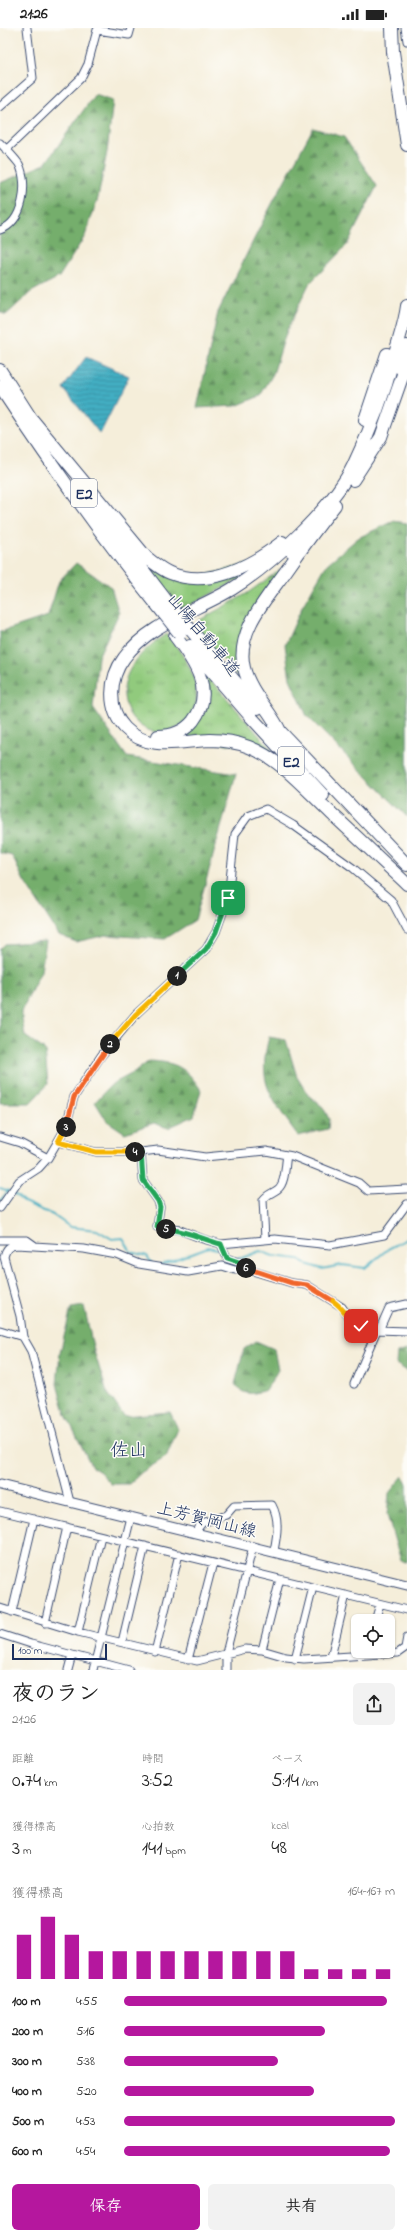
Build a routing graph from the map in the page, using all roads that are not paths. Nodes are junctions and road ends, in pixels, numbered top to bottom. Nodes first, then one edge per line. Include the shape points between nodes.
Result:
1 (27, 28) edge
2 (130, 28) edge
3 (392, 28) edge
4 (397, 28) edge
5 (405, 28) edge
6 (407, 41) edge
7 (0, 107) edge
8 (407, 108) edge
9 (0, 143) edge
10 (407, 145) edge
11 (6, 150) junction
12 (0, 230) edge
13 (407, 306) edge
14 (406, 310) edge
15 (407, 346) edge
16 (407, 363) edge
17 (0, 370) edge
18 (0, 387) edge
19 (30, 417) junction
20 (356, 469) junction
21 (312, 526) junction
22 (170, 613) junction
23 (182, 633) junction
24 (280, 731) junction
25 (407, 865) edge
26 (407, 883) edge
27 (407, 930) edge
28 (0, 1137) edge
29 (58, 1142) junction
30 (141, 1152) junction
31 (287, 1155) junction
32 (48, 1158) junction
33 (407, 1189) edge
34 (407, 1204) edge
35 (1, 1205) edge
36 (265, 1239) junction
37 (0, 1240) edge
38 (221, 1244) junction
39 (36, 1246) junction
40 (246, 1269) junction
41 (407, 1304) edge
42 (379, 1329) junction
43 (0, 1330) edge
44 (407, 1331) edge
45 (23, 1337) junction
46 (354, 1384) dead end
47 (0, 1485) edge
48 (70, 1502) junction
49 (1, 1511) edge
50 (131, 1517) junction
51 (0, 1519) edge
52 (34, 1519) junction
53 (67, 1527) junction
54 (195, 1532) junction
55 (101, 1536) junction
56 (124, 1541) junction
57 (145, 1546) junction
58 (253, 1546) junction
59 (274, 1551) junction
60 (178, 1554) junction
61 (213, 1563) junction
62 (246, 1571) junction
63 (280, 1579) junction
64 (407, 1585) edge
65 (313, 1587) junction
66 (346, 1595) junction
67 (380, 1604) junction
68 (0, 1608) edge
69 (407, 1610) edge
70 (12, 1612) junction
71 (377, 1614) edge
72 (45, 1623) junction
73 (78, 1632) junction
74 (0, 1634) edge
75 (407, 1637) edge
76 (101, 1638) junction
77 (122, 1642) junction
78 (262, 1650) junction
79 (155, 1652) junction
80 (226, 1653) junction
81 (395, 1653) edge
82 (351, 1655) edge
83 (72, 1656) junction
84 (331, 1657) junction
85 (296, 1659) junction
86 (188, 1660) junction
87 (95, 1662) junction
88 (68, 1670) edge
89 (93, 1670) edge
90 (128, 1670) edge
91 (226, 1670) edge

1 - 7 street via 33,78
2 - 11 street via 129,35 97,30 88,64 81,78
3 - 10 highway via 393,52
4 - 8 highway
5 - 6 street
9 - 11 street
11 - 12 street via 19,165 23,190 18,214 8,228
13 - 14 highway
14 - 20 highway via 384,393
15 - 20 highway via 392,396
16 - 20 highway via 381,437
17 - 19 highway, 山陽自動車道 / E2
18 - 22 highway, 山陽自動車道 / E2 via 51,464 120,559
19 - 21 highway via 142,552 169,573 197,579 232,572
19 - 22 highway, 山陽自動車道 / E2
20 - 21 highway via 329,500
21 - 23 highway via 268,571 242,589 163,631 138,650 124,670 118,689 120,707 131,724 139,730 157,736 174,734 189,726 200,708 203,688
21 - 24 highway via 249,627 244,647 244,668 251,686
21 - 26 highway via 263,567 218,597 147,635 132,648 122,659 112,685 114,708 124,727 152,743 224,740 256,750 295,779
22 - 23 highway, 山陽自動車道 / E2, bridge
23 - 24 highway, 山陽自動車道 / E2
23 - 26 highway, 山陽自動車道 / E2 via 284,753
24 - 25 highway, 山陽自動車道 / E2
27 - 29 street via 390,900 353,868 266,809 248,816 235,834 228,898 216,932 206,949 136,1014 101,1056 74,1097 65,1129
28 - 32 street via 20,1143
29 - 30 street via 96,1152
29 - 32 street
30 - 31 street via 158,1150 206,1157 266,1151
30 - 38 street via 143,1180 160,1207 157,1227 180,1230
31 - 33 street via 358,1183 368,1192
31 - 36 street via 283,1182 263,1200
32 - 35 street via 39,1168 19,1181
34 - 36 street via 384,1235 330,1245
36 - 38 street
37 - 39 street via 27,1240
38 - 40 street via 227,1258 245,1264
39 - 40 street via 84,1249 117,1255 139,1264 188,1272 222,1266 235,1270
39 - 45 street via 10,1246 4,1257
40 - 42 street via 307,1285 342,1307 353,1323
41 - 42 street via 389,1308
42 - 44 street
42 - 46 street
43 - 45 street
45 - 48 street via 31,1351
47 - 48 main road, 上芳賀岡山線
48 - 50 main road, 上芳賀岡山線
49 - 51 street
49 - 52 street
50 - 54 main road, 上芳賀岡山線
50 - 56 street
52 - 53 street
52 - 70 street
53 - 55 street
53 - 72 street
54 - 58 main road, 上芳賀岡山線
54 - 59 street via 202,1524 226,1516 234,1506 272,1505 277,1514 278,1526
55 - 56 street
55 - 73 street
56 - 57 street
56 - 76 street
57 - 60 street
57 - 77 street
58 - 59 main road, 上芳賀岡山線
58 - 62 street
59 - 64 main road, 上芳賀岡山線
60 - 61 street
60 - 79 street
61 - 62 street
61 - 86 street
62 - 63 street
62 - 80 street
63 - 65 street
63 - 78 street
65 - 66 street
65 - 85 street
66 - 67 street
66 - 84 street
67 - 69 street
67 - 71 street
68 - 70 street
70 - 72 street
72 - 73 street
73 - 76 street
74 - 83 street
75 - 81 street via 404,1648
76 - 77 street
76 - 87 street
77 - 79 street
78 - 80 street via 245,1649
78 - 85 street
79 - 86 street
80 - 86 street via 205,1661
80 - 91 street
82 - 84 street
83 - 87 street
83 - 88 street
84 - 85 street
87 - 89 street
87 - 90 street

